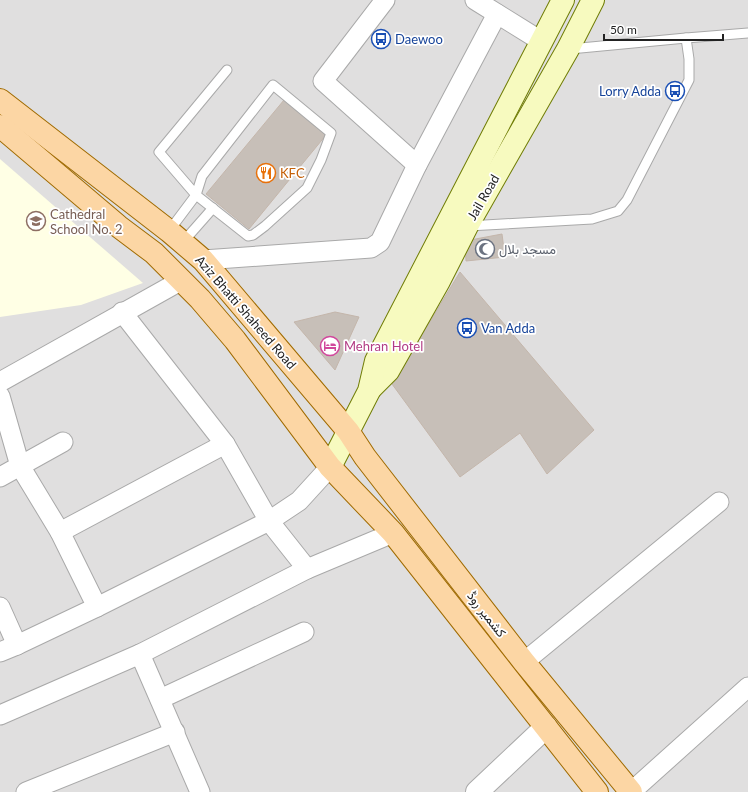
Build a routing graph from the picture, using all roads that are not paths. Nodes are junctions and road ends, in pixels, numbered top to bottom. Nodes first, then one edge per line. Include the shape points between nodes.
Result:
1 (385, 0) edge
2 (475, 0) edge
3 (563, 0) edge
4 (593, 0) edge
5 (498, 14) junction
6 (748, 33) edge
7 (686, 38) junction
8 (541, 42) junction
9 (568, 49) junction
10 (227, 70) dead end
11 (0, 100) edge
12 (0, 126) edge
13 (417, 165) junction
14 (196, 195) junction
15 (213, 208) junction
16 (467, 226) junction
17 (444, 228) junction
18 (176, 237) junction
19 (203, 260) junction
20 (182, 280) junction
21 (122, 312) junction
22 (0, 382) edge
23 (368, 391) junction
24 (0, 396) edge
25 (348, 431) junction
26 (63, 442) dead end
27 (225, 444) junction
28 (20, 466) junction
29 (330, 467) junction
30 (0, 477) edge
31 (719, 502) dead end
32 (269, 521) junction
33 (60, 532) junction
34 (393, 533) junction
35 (307, 569) junction
36 (0, 607) edge
37 (97, 607) junction
38 (304, 632) dead end
39 (17, 645) junction
40 (0, 652) edge
41 (140, 654) junction
42 (524, 662) junction
43 (748, 687) edge
44 (160, 700) junction
45 (0, 715) edge
46 (546, 727) junction
47 (174, 732) junction
48 (26, 792) edge
49 (200, 792) edge
50 (477, 792) edge
51 (597, 792) edge
52 (631, 792) edge

1 - 13 street via 323,81
2 - 5 street
3 - 8 main road, Jail Road
4 - 9 main road, Jail Road
5 - 8 street
5 - 13 street
6 - 7 lane
7 - 9 lane
7 - 16 lane via 689,80 628,200 618,211 592,219
8 - 9 main road
8 - 17 main road, Jail Road
9 - 16 main road, Jail Road
10 - 14 lane via 159,152
11 - 18 main road, Aziz Bhatti Shaheed Road
12 - 20 main road, Aziz Bhatti Shaheed Road via 118,226 154,253
13 - 19 street via 380,242 371,248
14 - 15 lane
14 - 15 lane via 202,176 273,85 331,133 307,188 253,235 248,236
14 - 18 lane
15 - 18 lane
16 - 17 main road
16 - 23 main road, Jail Road via 388,371
17 - 23 main road, Jail Road via 376,361
18 - 19 main road, Aziz Bhatti Shaheed Road
19 - 25 main road, Aziz Bhatti Shaheed Road
20 - 21 street
20 - 29 main road, Aziz Bhatti Shaheed Road via 235,340
21 - 22 street
21 - 27 street
23 - 25 main road, Jail Road
24 - 28 street
25 - 29 main road, Jail Road
25 - 42 main road, کشمیر روڈ via 365,457
26 - 28 street
27 - 32 street
27 - 33 street
28 - 30 street
28 - 33 street
29 - 32 street via 299,501
29 - 34 main road, کشمیر روڈ
31 - 42 street
32 - 35 street
32 - 37 street
33 - 37 street
34 - 35 street
34 - 46 main road, کشمیر روڈ
35 - 41 street
36 - 39 street
37 - 39 street
38 - 44 street
39 - 40 street
41 - 44 street
41 - 45 street
42 - 52 main road, کشمیر روڈ
43 - 52 street
44 - 47 street
46 - 50 street
46 - 51 main road, کشمیر روڈ
47 - 48 street
47 - 49 street

